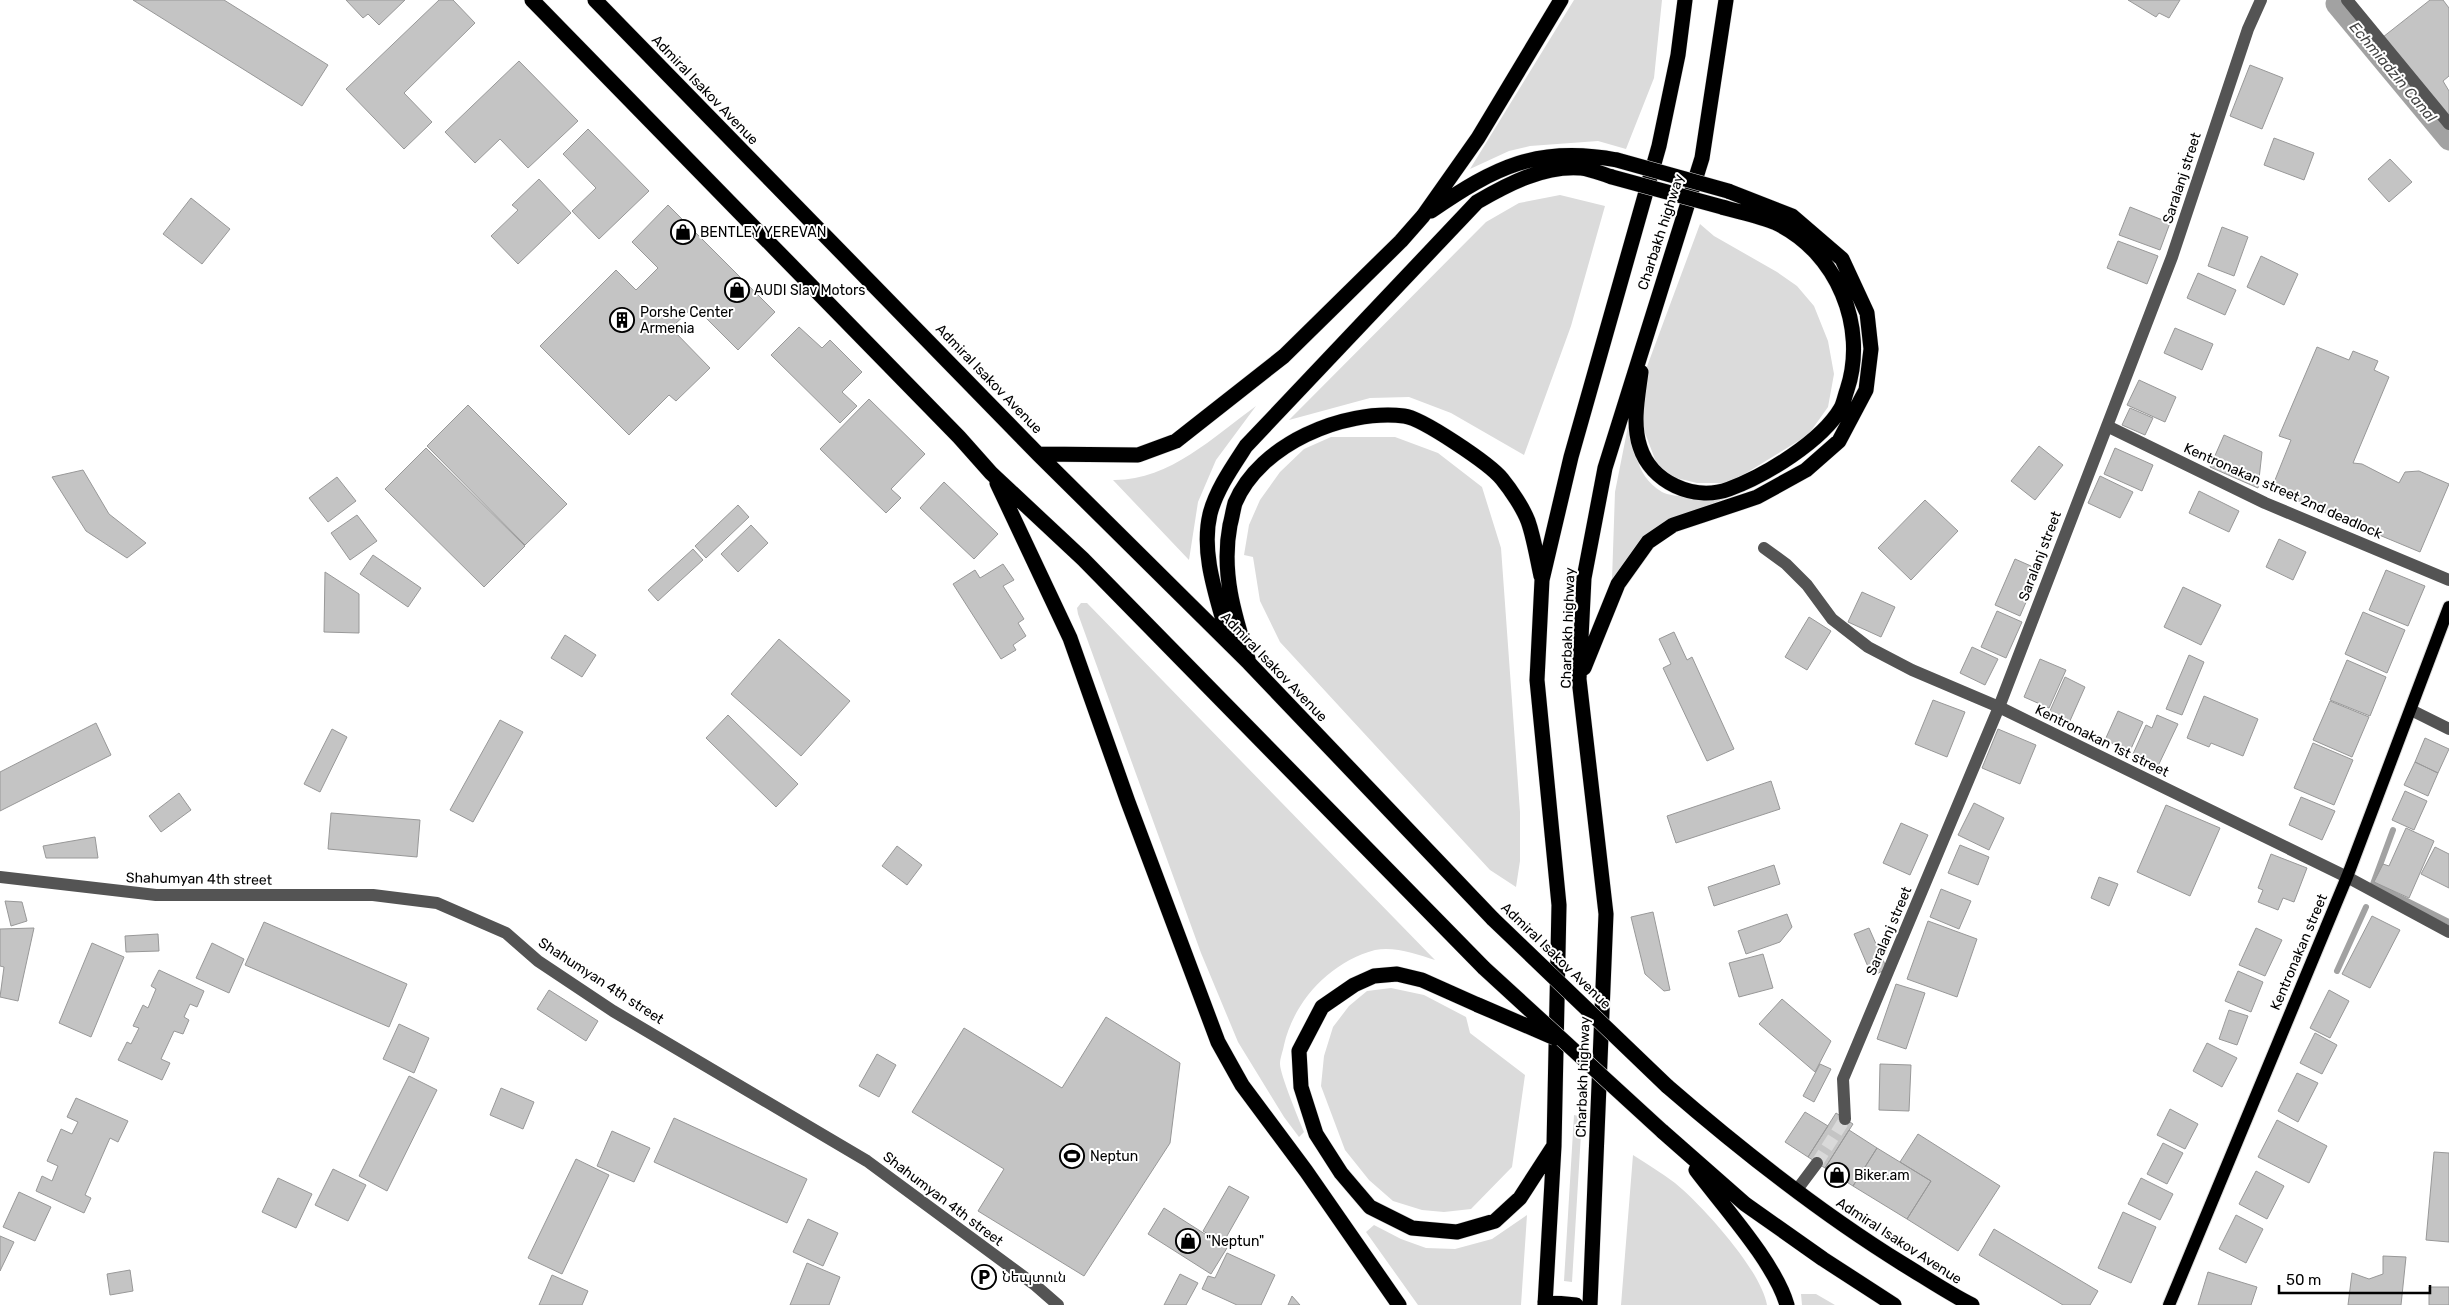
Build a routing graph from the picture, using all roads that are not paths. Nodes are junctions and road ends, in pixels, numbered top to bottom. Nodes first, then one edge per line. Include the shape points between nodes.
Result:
1 (532, 0) edge
2 (595, 0) edge
3 (1561, 0) edge
4 (1685, 0) edge
5 (1726, 0) edge
6 (2261, 0) edge
7 (2347, 0) edge
8 (2449, 124) edge
9 (1423, 216) junction
10 (1643, 341) junction
11 (2107, 426) junction
12 (1039, 454) junction
13 (992, 473) junction
14 (1764, 548) dead end
15 (1542, 580) junction
16 (2449, 580) edge
17 (2449, 607) edge
18 (1228, 642) junction
19 (1249, 663) junction
20 (1580, 678) junction
21 (1999, 708) junction
22 (2411, 710) junction
23 (2449, 729) edge
24 (0, 877) edge
25 (2347, 877) junction
26 (2449, 932) edge
27 (1566, 1043) junction
28 (1845, 1119) tunnel mouth
29 (1676, 1145) junction
30 (1554, 1146) junction
31 (1817, 1163) tunnel mouth
32 (1796, 1191) junction
33 (1591, 1303) edge
34 (1545, 1304) edge
35 (1058, 1305) edge
36 (1399, 1305) edge
37 (1576, 1305) edge
38 (1787, 1305) edge
39 (1894, 1305) edge
40 (1972, 1305) edge
41 (2169, 1305) edge

1 - 13 highway
2 - 12 highway, Admiral Isakov Avenue
3 - 9 highway via 1478,138
4 - 15 highway, Charbakh highway via 1678,55 1659,146 1571,457
5 - 10 highway, Charbakh highway via 1702,158
6 - 11 street, Saralanj street via 2248,29 2172,257
7 - 8 street
9 - 12 highway via 1402,241 1284,356 1176,441 1138,455
9 - 20 highway, bridge via 1467,186 1537,157 1589,154 1617,160 1728,191 1792,216 1842,259 1867,313 1871,349 1866,390 1839,440 1806,470 1757,497 1673,525 1648,542 1618,584
10 - 18 highway, bridge via 1636,429 1640,448 1659,477 1676,487 1702,492 1728,489 1810,444 1841,408 1854,362 1854,334 1847,304 1834,276 1810,246 1776,224 1581,168 1548,171 1512,181 1478,202 1246,446 1228,473 1210,513 1207,540
10 - 20 highway, Charbakh highway via 1604,468 1593,522 1584,578
11 - 16 street, Kentronakan street 2nd deadlock via 2265,503
11 - 21 street, Saralanj street
12 - 18 highway, Admiral Isakov Avenue
13 - 27 highway, bridge via 1083,559 1484,968
13 - 36 highway via 1070,638 1218,1042 1242,1085
14 - 21 street, Kentronakan 1st street via 1800,578 1832,620 1868,647
15 - 19 highway via 1528,520 1501,478 1452,440 1405,416 1363,416 1330,423 1305,434 1269,461 1246,484 1235,504 1227,544 1227,574 1235,617
15 - 30 highway, Charbakh highway via 1537,680 1559,904
17 - 22 main road, Kentronakan street
18 - 19 highway, Admiral Isakov Avenue
19 - 32 highway, Admiral Isakov Avenue, bridge via 1493,919 1667,1086 1722,1134
20 - 33 highway, Charbakh highway via 1606,914
21 - 25 street, Kentronakan 1st street
21 - 28 street, Saralanj street via 1843,1079
22 - 23 street
22 - 25 main road, Kentronakan street
24 - 35 street, Shahumyan 4th street via 156,895 373,895 437,903 506,933 538,961 613,1011 867,1161
25 - 26 street, Kentronakan 1st street
25 - 41 main road, Kentronakan street
27 - 29 highway, bridge
27 - 30 highway, bridge via 1422,980 1397,974 1374,976 1322,1006 1299,1050 1301,1087 1316,1134 1341,1174 1370,1207 1412,1228 1457,1232 1495,1221 1520,1198
29 - 38 highway via 1771,1270
29 - 39 highway via 1745,1204
30 - 34 highway, Charbakh highway
31 - 32 street
32 - 40 highway, Admiral Isakov Avenue via 1868,1242
34 - 37 highway

